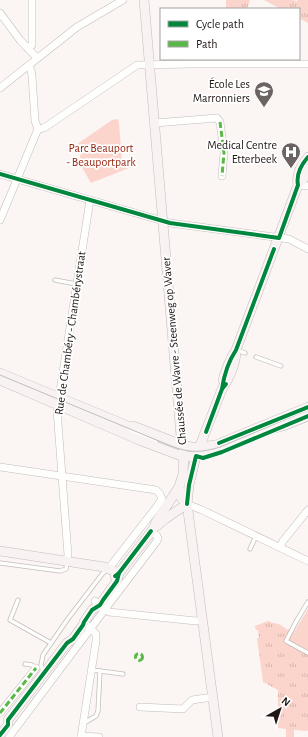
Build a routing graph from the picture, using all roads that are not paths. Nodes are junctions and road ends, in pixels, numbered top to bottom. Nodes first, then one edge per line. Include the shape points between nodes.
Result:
1 (32, 0) edge
2 (123, 0) edge
3 (144, 0) edge
4 (0, 12) edge
5 (28, 48) junction
6 (37, 58) junction
7 (149, 64) junction
8 (308, 64) edge
9 (28, 66) junction
10 (0, 88) edge
11 (155, 123) junction
12 (38, 130) junction
13 (308, 158) edge
14 (308, 169) edge
15 (0, 174) edge
16 (222, 176) dead end
17 (17, 179) junction
18 (298, 185) junction
19 (308, 186) edge
20 (90, 200) junction
21 (0, 220) edge
22 (163, 221) junction
23 (279, 238) junction
24 (308, 249) edge
25 (55, 280) dead end
26 (78, 284) junction
27 (256, 357) dead end
28 (281, 366) dead end
29 (0, 373) edge
30 (0, 377) edge
31 (0, 380) edge
32 (59, 401) junction
33 (308, 407) edge
34 (308, 411) edge
35 (308, 416) edge
36 (273, 428) junction
37 (183, 451) junction
38 (198, 452) junction
39 (0, 467) edge
40 (62, 476) junction
41 (179, 487) junction
42 (186, 504) junction
43 (308, 510) edge
44 (152, 530) junction
45 (256, 536) junction
46 (280, 547) junction
47 (250, 549) dead end
48 (0, 552) edge
49 (67, 561) junction
50 (308, 561) edge
51 (0, 563) edge
52 (110, 568) junction
53 (120, 573) junction
54 (86, 595) junction
55 (18, 600) dead end
56 (308, 602) edge
57 (98, 606) junction
58 (202, 620) junction
59 (84, 622) junction
60 (91, 628) junction
61 (51, 643) junction
62 (308, 653) edge
63 (25, 664) dead end
64 (40, 670) junction
65 (91, 670) junction
66 (100, 671) junction
67 (123, 674) dead end
68 (213, 697) junction
69 (140, 707) dead end
70 (0, 713) edge
71 (11, 717) junction
72 (21, 720) junction
73 (83, 724) junction
74 (0, 726) edge
75 (0, 735) edge
76 (9, 737) edge
77 (81, 737) edge
78 (99, 737) edge
79 (218, 737) edge

1 - 5 street via 32,45
2 - 6 street via 77,27
3 - 7 street, Chaussée de Wavre - Steenweg op Waver
4 - 5 street
5 - 6 street
6 - 9 street
7 - 8 street
7 - 11 street, Chaussée de Wavre - Steenweg op Waver
7 - 12 street via 137,65
9 - 10 street
9 - 12 street via 32,76 35,122
11 - 16 street via 218,118 224,153
11 - 22 street, Chaussée de Wavre - Steenweg op Waver
12 - 17 street
13 - 18 street via 299,174
14 - 18 street
15 - 17 street
17 - 20 street
17 - 21 street
18 - 19 street
18 - 23 street
20 - 22 street
20 - 26 street, Rue de Chambéry - Chambérystraat
22 - 23 street
22 - 37 street, Chaussée de Wavre - Steenweg op Waver
23 - 24 street
23 - 38 street via 241,352 232,357 227,367 222,389
25 - 26 lane
26 - 32 street, Rue de Chambéry - Chambérystraat
27 - 28 lane
29 - 32 street
30 - 32 lane
31 - 32 street
32 - 37 street via 133,426
32 - 40 street, Rue de Chambéry - Chambérystraat via 57,410
33 - 38 street
34 - 36 lane
35 - 36 street
36 - 38 street via 221,450
37 - 38 street via 191,447
37 - 41 street, Chaussée de Wavre - Steenweg op Waver via 183,474
38 - 42 street
39 - 40 street
40 - 49 street, Rue de Chambéry - Chambérystraat
40 - 52 street via 156,490 160,494 162,498 156,509
41 - 42 street via 181,498
41 - 44 street
42 - 44 street
42 - 45 street
42 - 58 street
43 - 46 street
44 - 53 street
44 - 57 street via 158,538 157,541
45 - 46 street
45 - 47 lane
46 - 50 street
48 - 49 street
49 - 51 lane via 66,569 60,571
49 - 52 street
52 - 53 street
52 - 54 lane
53 - 57 street via 113,578
54 - 57 lane
54 - 61 lane
55 - 61 lane via 10,620
56 - 62 lane via 286,641
57 - 58 street via 109,612
57 - 59 street
57 - 60 street
58 - 68 street
59 - 60 street
59 - 64 street via 79,622 69,635 67,643
60 - 65 street via 96,634 96,641
60 - 72 street
61 - 64 lane
63 - 64 lane
64 - 70 street
64 - 71 street
65 - 66 lane
65 - 73 street
66 - 67 lane
66 - 73 lane via 98,711 96,716
68 - 69 street via 192,700 183,709
68 - 79 street
71 - 72 lane
71 - 74 street
71 - 75 street
72 - 76 street
73 - 77 street
77 - 78 street

